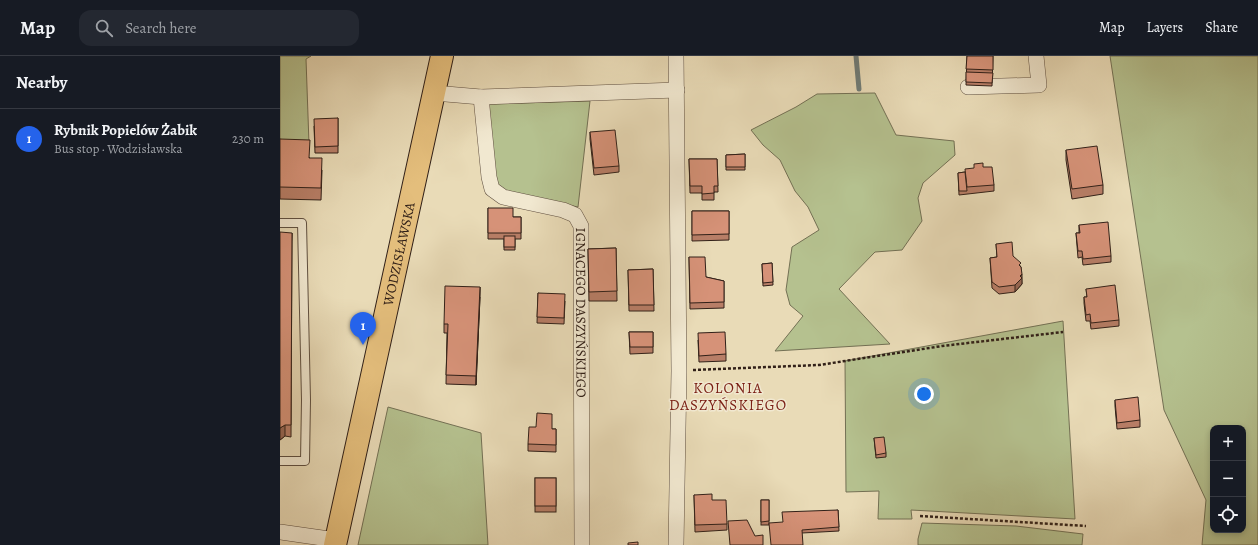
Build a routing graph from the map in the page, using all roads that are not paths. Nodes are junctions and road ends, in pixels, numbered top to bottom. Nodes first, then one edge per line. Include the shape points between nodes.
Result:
1 (442, 56) edge
2 (676, 56) edge
3 (1036, 56) edge
4 (968, 87) edge
5 (677, 90) junction
6 (434, 94) junction
7 (481, 97) junction
8 (280, 223) edge
9 (280, 461) edge
10 (280, 532) edge
11 (336, 542) edge
12 (582, 545) edge
13 (676, 545) edge

1 - 6 main road, WODZISŁAWSKA
2 - 5 street
3 - 4 street via 1039,84
5 - 7 street
5 - 13 street
6 - 7 street
6 - 11 main road, WODZISŁAWSKA
7 - 12 street, IGNACEGO DASZYŃSKIEGO via 492,189 503,197 563,210 575,215 581,226
8 - 9 lane via 302,223 306,400 305,461
10 - 11 street

